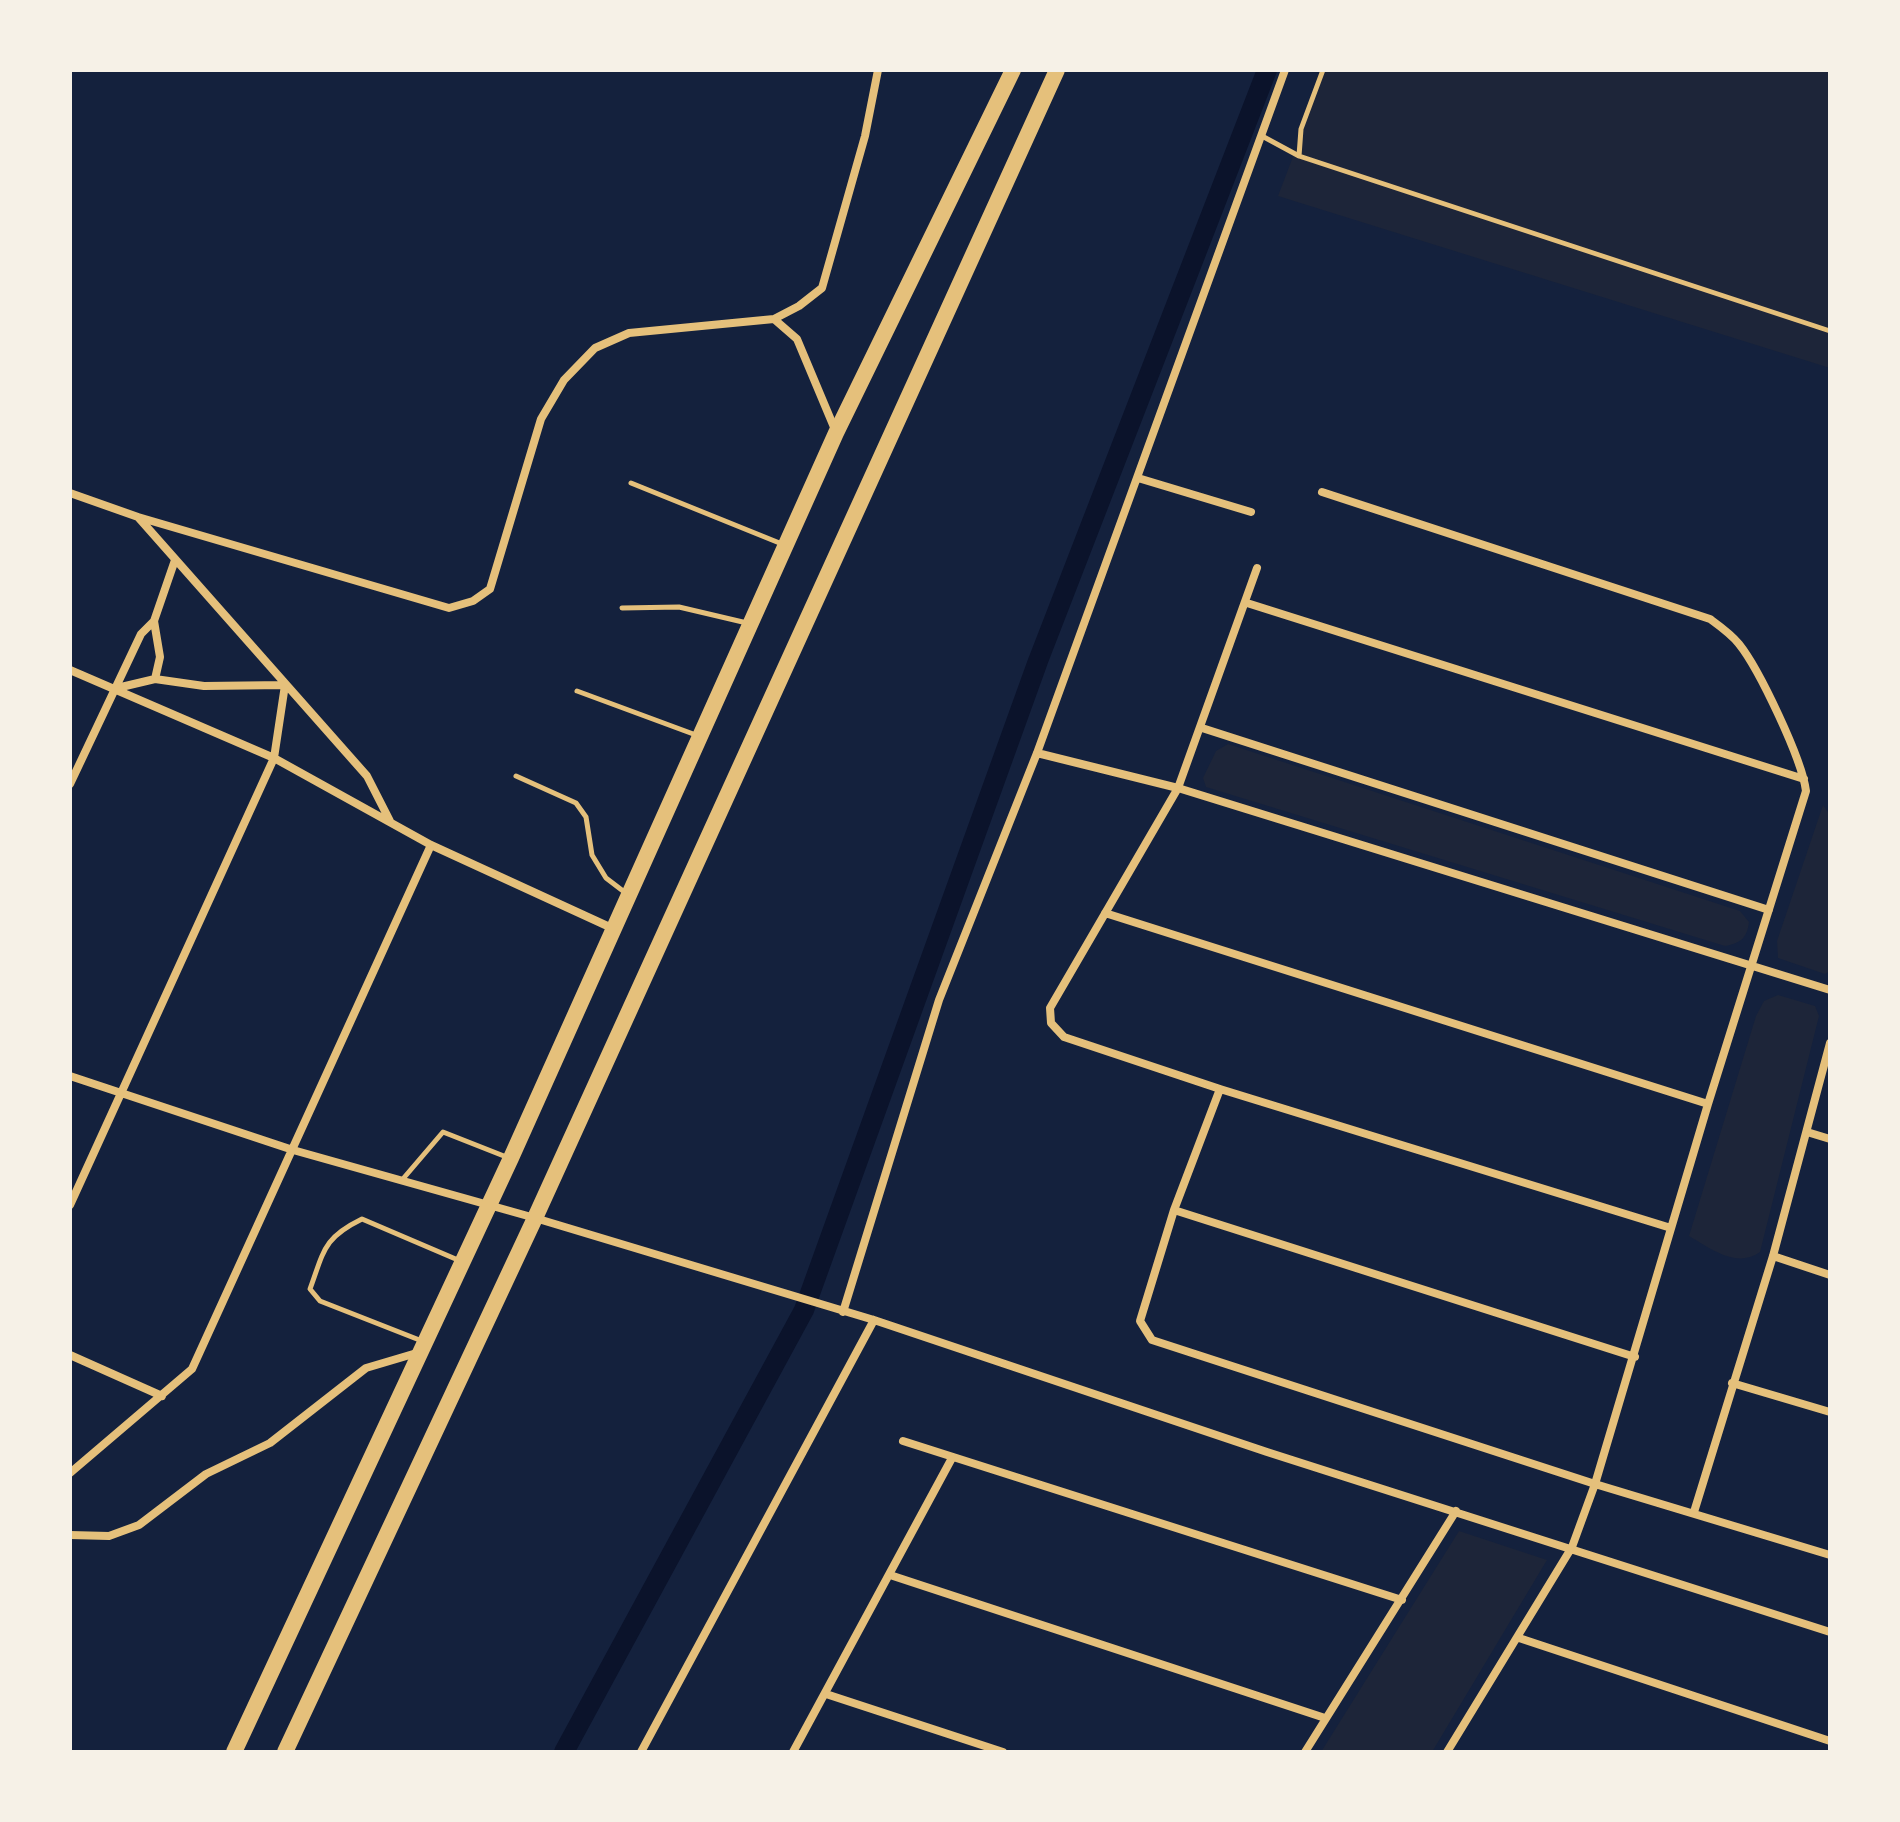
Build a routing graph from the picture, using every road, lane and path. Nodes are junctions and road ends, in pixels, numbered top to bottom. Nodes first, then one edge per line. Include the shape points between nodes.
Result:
1 (878, 70) edge
2 (1013, 70) edge
3 (1057, 70) edge
4 (1285, 70) edge
5 (1323, 70) edge
6 (1261, 136) junction
7 (1299, 156) junction
8 (774, 319) junction
9 (1830, 331) edge
10 (836, 433) junction
11 (1138, 478) junction
12 (631, 483) dead end
13 (1322, 492) dead end
14 (70, 493) edge
15 (1251, 512) dead end
16 (138, 517) junction
17 (785, 545) junction
18 (175, 560) junction
19 (1257, 568) dead end
20 (1247, 603) junction
21 (622, 608) dead end
22 (154, 621) junction
23 (750, 624) junction
24 (70, 670) edge
25 (155, 679) junction
26 (285, 685) junction
27 (114, 688) junction
28 (577, 691) dead end
29 (1202, 728) junction
30 (698, 736) junction
31 (1037, 753) junction
32 (274, 758) junction
33 (516, 776) dead end
34 (1804, 779) junction
35 (70, 784) edge
36 (1178, 788) junction
37 (390, 821) junction
38 (431, 845) junction
39 (629, 895) junction
40 (1769, 910) junction
41 (1105, 913) junction
42 (614, 929) junction
43 (1749, 967) junction
44 (1830, 990) edge
45 (1830, 1043) edge
46 (70, 1076) edge
47 (1220, 1089) junction
48 (120, 1092) junction
49 (1708, 1104) junction
50 (1807, 1132) junction
51 (1830, 1139) edge
52 (293, 1150) junction
53 (511, 1158) junction
54 (401, 1181) junction
55 (70, 1205) edge
56 (489, 1206) junction
57 (1174, 1210) junction
58 (535, 1218) junction
59 (1671, 1228) junction
60 (1773, 1256) junction
61 (463, 1262) junction
62 (1830, 1275) edge
63 (843, 1312) junction
64 (874, 1320) junction
65 (423, 1347) junction
66 (70, 1355) edge
67 (1635, 1357) junction
68 (1732, 1383) junction
69 (162, 1396) junction
70 (1830, 1412) edge
71 (903, 1441) dead end
72 (952, 1458) junction
73 (70, 1473) edge
74 (1595, 1484) junction
75 (1456, 1511) junction
76 (1694, 1512) junction
77 (70, 1535) edge
78 (1572, 1547) junction
79 (1830, 1555) edge
80 (890, 1575) junction
81 (1402, 1600) junction
82 (1830, 1632) edge
83 (1519, 1638) junction
84 (826, 1694) junction
85 (1325, 1718) junction
86 (1830, 1741) edge
87 (1450, 1751) edge
88 (234, 1752) edge
89 (285, 1752) edge
90 (641, 1752) edge
91 (793, 1752) edge
92 (1003, 1752) edge
93 (1305, 1752) edge

1 - 8 street via 822,288
2 - 10 main road
3 - 58 main road
4 - 6 street
5 - 7 lane via 1301,129
6 - 7 lane
6 - 11 street
7 - 9 lane
8 - 10 street via 797,339
8 - 16 street via 629,333 595,348 564,380 541,419 490,589 473,601 449,608
10 - 17 main road
11 - 15 street
11 - 31 street
12 - 17 lane
13 - 34 street via 1710,619 1727,631 1751,662
14 - 16 street
16 - 18 street
17 - 23 main road
18 - 22 street
18 - 26 street
19 - 20 street
20 - 29 street
20 - 34 street
21 - 23 lane via 679,607
22 - 25 street via 160,657
22 - 27 street via 141,634
23 - 30 main road
24 - 27 street
25 - 26 street via 204,686
25 - 27 street
26 - 32 street
26 - 37 street via 367,776
27 - 32 street
27 - 35 street
28 - 30 lane
29 - 36 street
29 - 40 street
30 - 39 main road
31 - 36 street
31 - 63 street via 939,1000
32 - 37 street
32 - 48 street
33 - 39 lane via 576,803 586,817 592,855 606,878
34 - 40 street via 1805,801
36 - 41 street
36 - 43 street
37 - 38 street
38 - 42 street
38 - 52 street
39 - 42 main road
40 - 43 street
41 - 47 street via 1050,1008 1051,1023 1064,1037
41 - 49 street
42 - 53 main road
43 - 44 street
43 - 49 street
45 - 50 street
46 - 48 street
47 - 57 street
47 - 59 street
48 - 52 street
48 - 55 street
49 - 59 street
50 - 51 street
50 - 60 street
52 - 54 street
52 - 69 street via 192,1369
53 - 54 lane via 443,1132
53 - 56 main road
54 - 56 street
56 - 58 street
56 - 61 main road
57 - 67 street
57 - 74 street via 1140,1321 1152,1340
58 - 63 street
58 - 89 main road
59 - 67 street
60 - 62 street
60 - 68 street
61 - 65 main road
61 - 65 lane via 362,1219 338,1231 328,1243 310,1289 320,1301
63 - 64 street
64 - 75 street
64 - 90 street
65 - 77 street via 366,1368 270,1443 206,1474 139,1525 109,1536
65 - 88 main road
66 - 69 street
67 - 74 street
68 - 70 street
68 - 76 street
69 - 73 street
71 - 72 street
72 - 80 street
72 - 81 street
74 - 76 street
74 - 78 street
75 - 78 street
75 - 81 street
76 - 79 street
78 - 82 street
78 - 83 street
80 - 84 street
80 - 85 street
81 - 85 street
83 - 86 street
83 - 87 street
84 - 91 street
84 - 92 street
85 - 93 street

